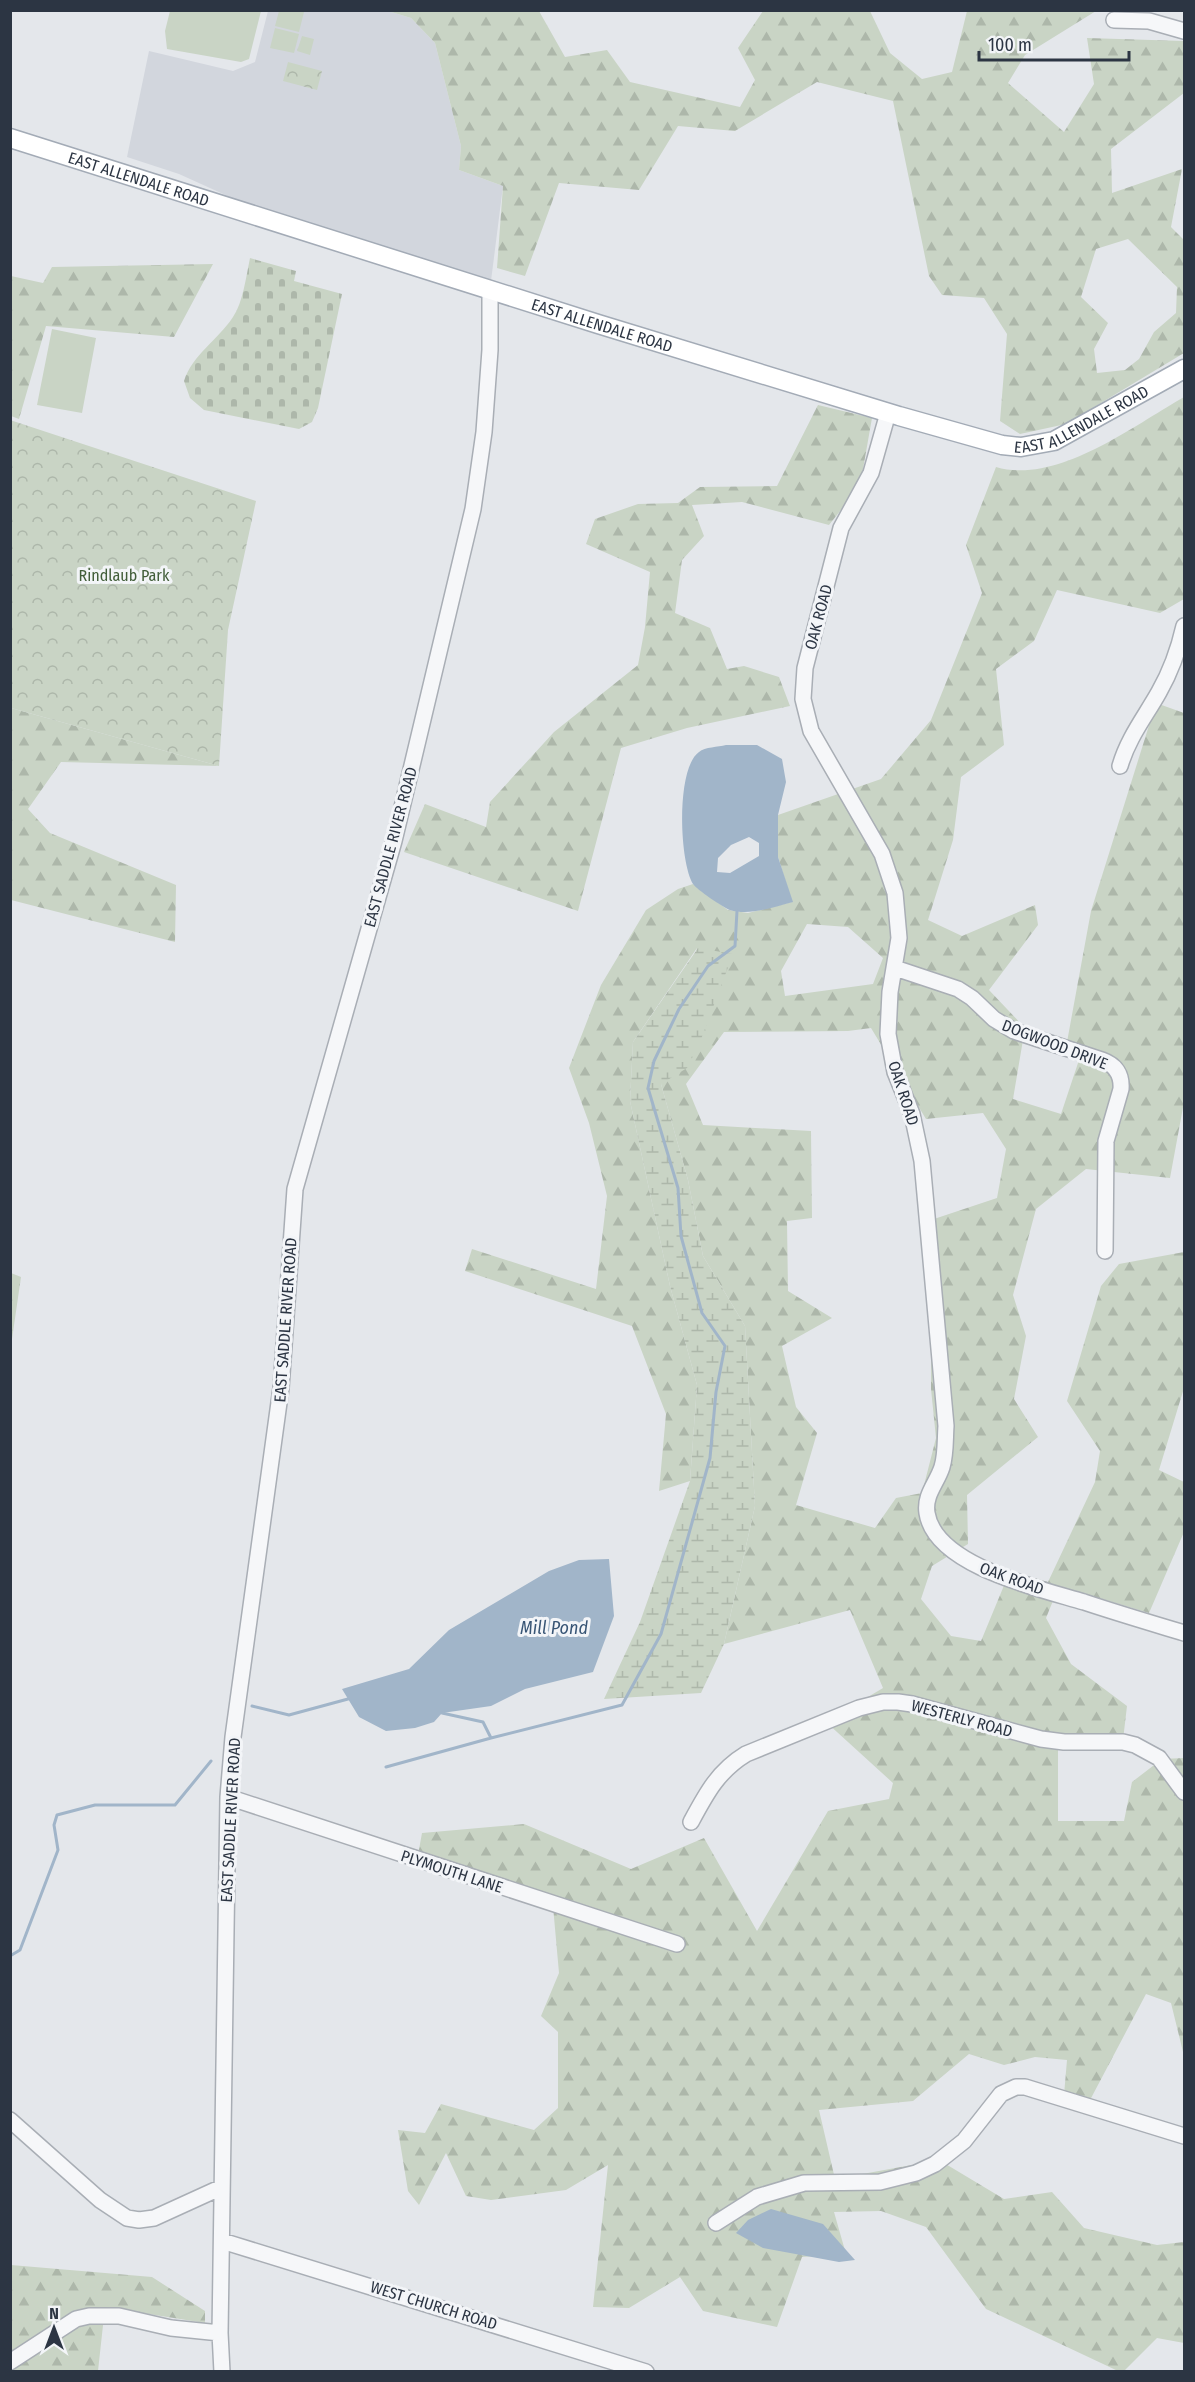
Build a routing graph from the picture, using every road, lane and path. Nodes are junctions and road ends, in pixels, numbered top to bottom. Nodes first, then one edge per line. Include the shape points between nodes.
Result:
1 (1114, 20) dead end
2 (1185, 31) edge
3 (10, 138) edge
4 (490, 289) junction
5 (1185, 369) edge
6 (888, 413) junction
7 (1185, 626) edge
8 (1120, 766) dead end
9 (896, 968) junction
10 (1105, 1251) dead end
11 (1185, 1633) edge
12 (1185, 1792) edge
13 (228, 1797) junction
14 (691, 1822) dead end
15 (677, 1944) dead end
16 (10, 2120) edge
17 (1185, 2136) edge
18 (222, 2187) junction
19 (716, 2223) dead end
20 (222, 2241) junction
21 (220, 2333) junction
22 (10, 2362) edge
23 (222, 2372) edge
24 (646, 2372) edge

1 - 2 street via 1149,21
3 - 4 main road, EAST ALLENDALE ROAD
4 - 6 main road, EAST ALLENDALE ROAD
4 - 13 street, EAST SADDLE RIVER ROAD via 484,432 472,509 394,841 295,1189 280,1400 234,1726
5 - 6 main road, EAST ALLENDALE ROAD via 1071,434 1037,445 1002,445
6 - 9 street, OAK ROAD via 871,472 842,528 805,668 803,691 811,731 890,874 898,915
7 - 8 street via 1171,668 1127,744
9 - 10 street, DOGWOOD DRIVE via 958,989 1014,1031 1114,1067 1121,1089 1106,1141
9 - 11 street, OAK ROAD via 888,1034 895,1072 912,1114 922,1161 946,1426 942,1466 926,1502 929,1522 954,1551 986,1571
12 - 14 street, WESTERLY ROAD via 1159,1758 1135,1744 1041,1739 912,1704 883,1702 859,1708 740,1758 714,1781
13 - 15 street, PLYMOUTH LANE
13 - 18 street, EAST SADDLE RIVER ROAD
16 - 18 street via 100,2200 127,2218 154,2218
17 - 19 street via 1048,2093 1016,2087 998,2098 964,2141 935,2164 916,2173 880,2182 804,2183 757,2197
18 - 20 street, EAST SADDLE RIVER ROAD
20 - 21 street, EAST SADDLE RIVER ROAD
20 - 24 street, WEST CHURCH ROAD
21 - 22 street via 171,2328 119,2316 89,2316 76,2319
21 - 23 street, EAST SADDLE RIVER ROAD

